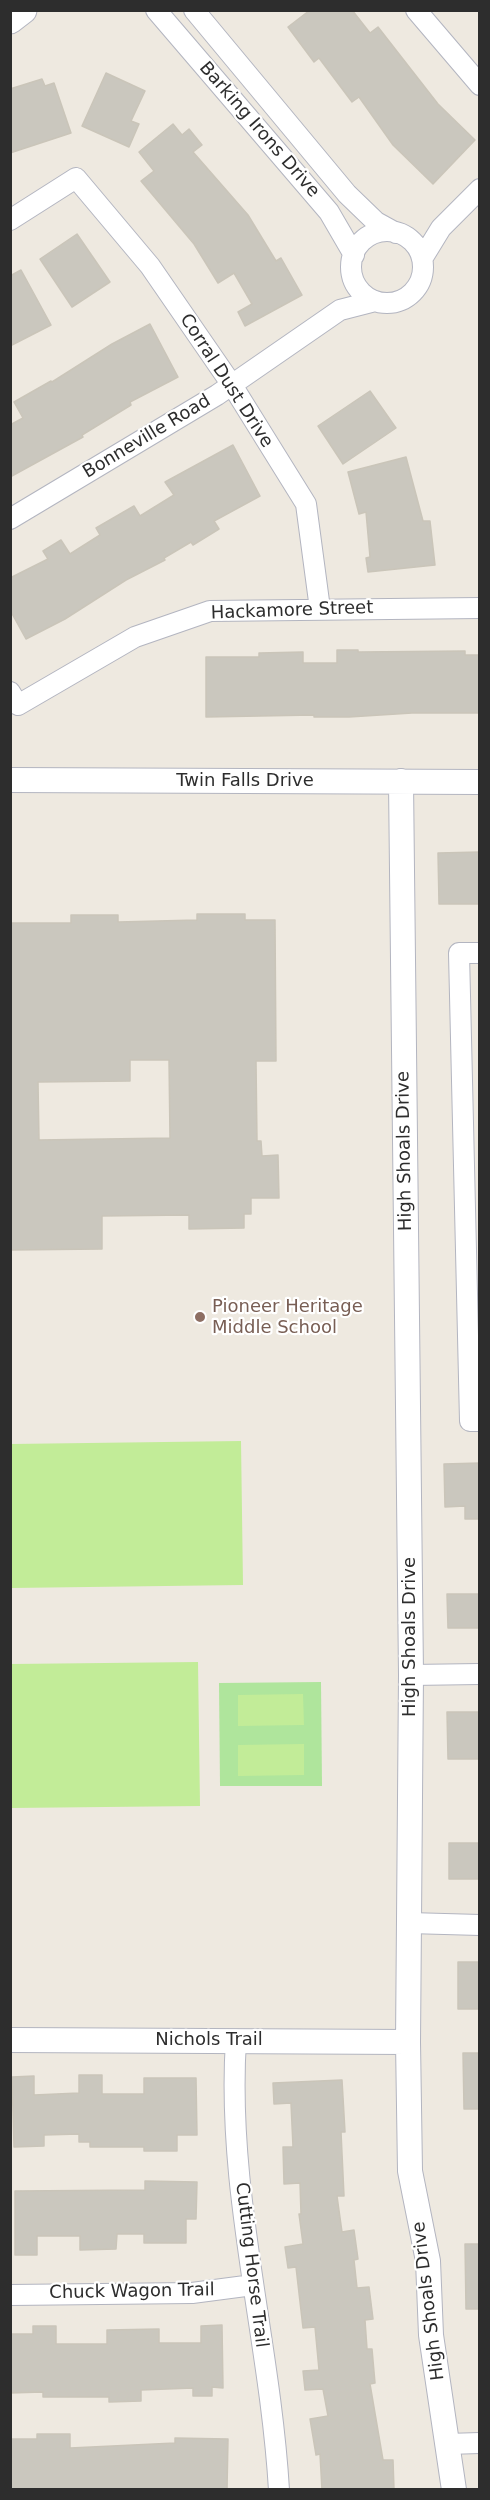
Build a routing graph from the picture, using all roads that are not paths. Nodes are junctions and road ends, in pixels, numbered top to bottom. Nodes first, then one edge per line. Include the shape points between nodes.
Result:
1 (23, 10) edge
2 (156, 10) edge
3 (194, 10) edge
4 (416, 10) edge
5 (10, 20) edge
6 (480, 85) edge
7 (480, 189) edge
8 (10, 220) edge
9 (441, 228) junction
10 (403, 236) junction
11 (354, 255) junction
12 (422, 259) junction
13 (356, 284) junction
14 (375, 301) junction
15 (340, 310) junction
16 (232, 385) junction
17 (10, 519) edge
18 (320, 609) junction
19 (480, 609) edge
20 (14, 698) edge
21 (10, 780) edge
22 (401, 781) junction
23 (480, 782) edge
24 (480, 953) edge
25 (475, 1421) edge
26 (480, 1674) edge
27 (411, 1675) junction
28 (409, 1923) junction
29 (480, 1925) edge
30 (10, 2040) edge
31 (236, 2040) junction
32 (408, 2042) junction
33 (253, 2285) junction
34 (10, 2295) edge
35 (480, 2443) edge
36 (447, 2444) junction
37 (279, 2490) edge
38 (454, 2490) edge

1 - 5 main road
2 - 11 street, Barking Irons Drive via 328,212
3 - 10 street, Barking Irons Drive via 347,194 375,222
4 - 6 street
7 - 9 street
8 - 16 street, Corral Dust Drive via 76,178 150,266
9 - 10 street
9 - 12 street
10 - 11 street via 380,232 369,237
10 - 12 street via 417,246
11 - 13 street via 351,267
12 - 14 street via 422,279 412,293 395,303
13 - 14 street
13 - 15 street, Bonneville Road
14 - 15 street, Bonneville Road
15 - 16 street, Bonneville Road
16 - 17 street, Bonneville Road
16 - 18 street, Corral Dust Drive via 306,504
18 - 19 street, Hackamore Street
18 - 20 street, Hackamore Street via 210,611 135,637
21 - 22 street, Twin Falls Drive
22 - 23 street, Twin Falls Drive
22 - 27 street, High Shoals Drive
24 - 25 street via 459,953
26 - 27 street
27 - 28 street, High Shoals Drive
28 - 29 street
28 - 32 street, High Shoals Drive
30 - 31 street, Nichols Trail
31 - 32 street, Nichols Trail
31 - 33 street, Cutting Horse Trail via 239,2162
32 - 36 street, High Shoals Drive via 410,2171 428,2261 431,2335
33 - 34 street, Chuck Wagon Trail via 192,2293
33 - 37 street, Cutting Horse Trail
35 - 36 street
36 - 38 street, High Shoals Drive

